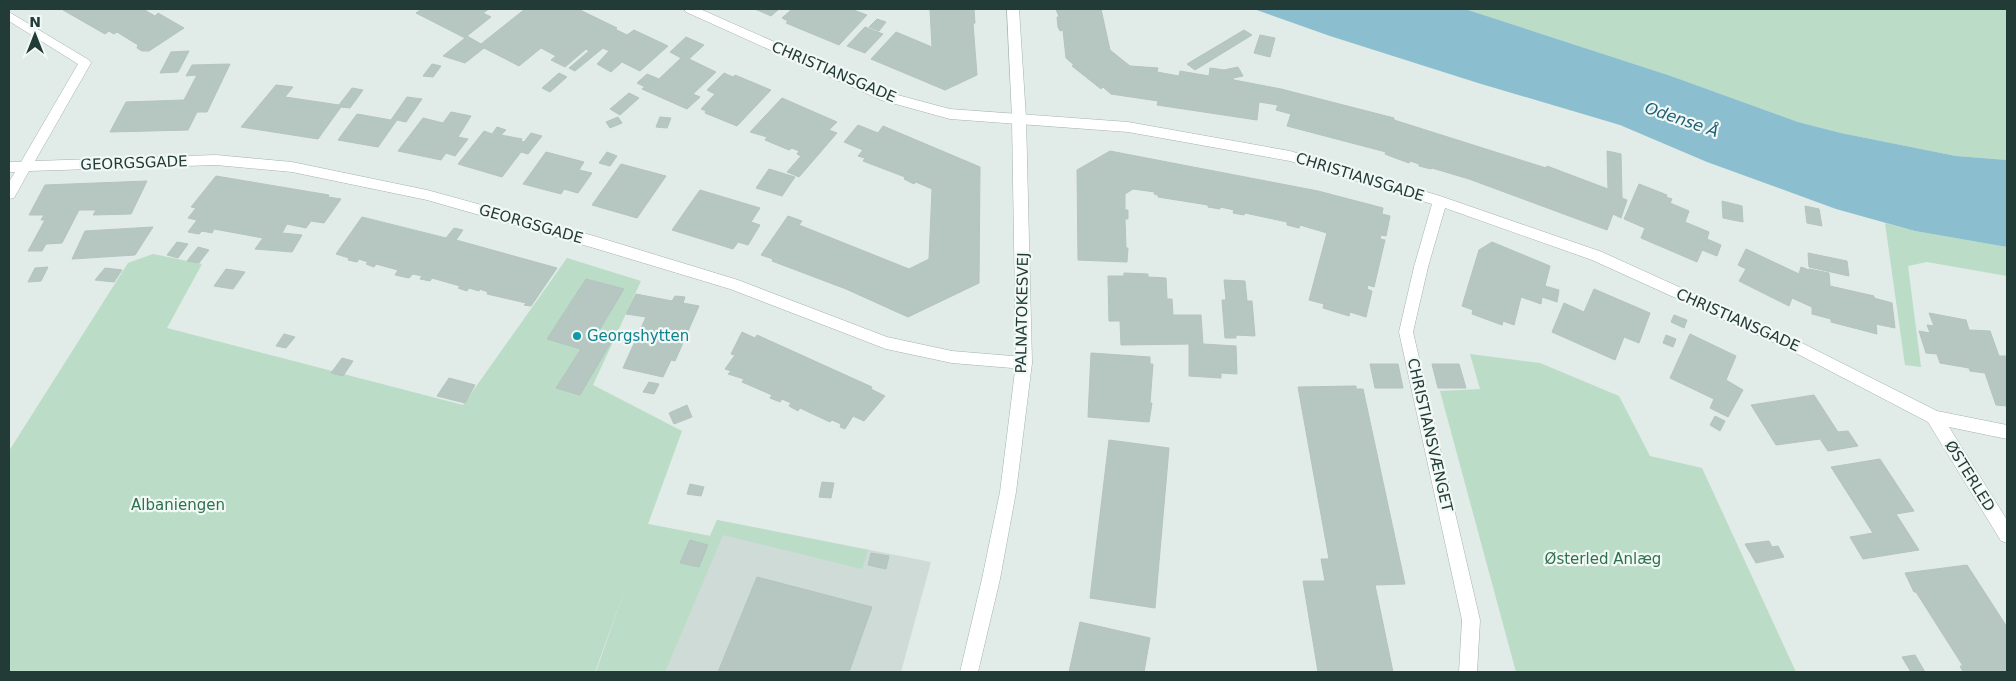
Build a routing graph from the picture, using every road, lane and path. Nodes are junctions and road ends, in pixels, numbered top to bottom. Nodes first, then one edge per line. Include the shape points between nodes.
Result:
1 (690, 9) edge
2 (1013, 9) edge
3 (9, 16) edge
4 (1020, 118) junction
5 (25, 166) junction
6 (9, 167) edge
7 (9, 194) edge
8 (1440, 201) junction
9 (1024, 363) junction
10 (1934, 417) junction
11 (2007, 432) edge
12 (2007, 535) edge
13 (969, 672) edge
14 (1468, 672) edge

1 - 4 street, CHRISTIANSGADE via 886,97 950,114
2 - 4 street, PALNATOKESVEJ
3 - 5 street via 85,63
4 - 8 street, CHRISTIANSGADE via 1128,127 1290,156
4 - 9 street, PALNATOKESVEJ
5 - 6 street, GEORGSGADE
5 - 7 street
5 - 9 street, GEORGSGADE via 216,160 292,167 427,195 594,242 733,284 886,343 952,357
8 - 10 street, CHRISTIANSGADE via 1597,256 1793,345
8 - 14 street, CHRISTIANSVÆNGET via 1406,332 1471,620
9 - 13 street, PALNATOKESVEJ via 1008,492
10 - 11 street, CHRISTIANSGADE
10 - 12 street, ØSTERLED

